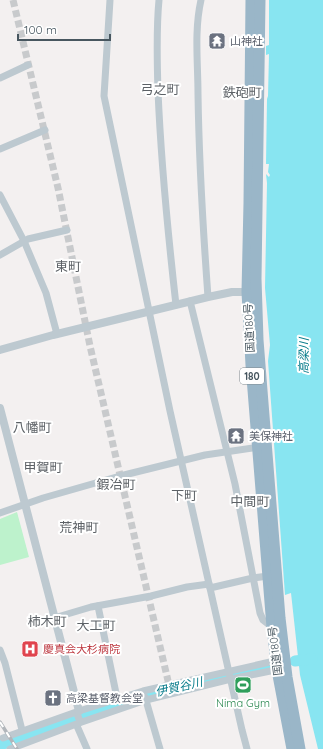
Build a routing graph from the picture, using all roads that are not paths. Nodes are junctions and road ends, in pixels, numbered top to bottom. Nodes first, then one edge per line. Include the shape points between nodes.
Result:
1 (110, 0) edge
2 (159, 0) edge
3 (201, 0) edge
4 (251, 0) edge
5 (260, 0) edge
6 (28, 65) dead end
7 (0, 78) edge
8 (45, 130) dead end
9 (0, 149) edge
10 (0, 195) edge
11 (67, 230) dead end
12 (24, 241) junction
13 (0, 255) edge
14 (252, 292) junction
15 (208, 297) junction
16 (190, 301) junction
17 (176, 305) junction
18 (149, 312) junction
19 (57, 334) junction
20 (0, 350) edge
21 (0, 408) edge
22 (262, 447) junction
23 (227, 451) junction
24 (181, 461) junction
25 (26, 505) junction
26 (0, 513) edge
27 (268, 576) junction
28 (253, 578) junction
29 (209, 586) junction
30 (98, 606) junction
31 (54, 618) junction
32 (272, 627) junction
33 (0, 650) edge
34 (281, 664) junction
35 (230, 675) junction
36 (144, 696) junction
37 (117, 698) junction
38 (79, 717) junction
39 (22, 730) junction
40 (2, 737) edge
41 (9, 749) edge
42 (87, 749) edge
43 (160, 749) edge
44 (247, 749) edge
45 (292, 749) edge
46 (300, 749) edge

1 - 18 street via 104,96
2 - 17 street via 156,29 160,129
3 - 15 street via 197,28 199,127
4 - 14 highway, 国道180号 / 180 via 249,203
5 - 14 highway, 国道180号 / 180
6 - 7 street
8 - 9 street
10 - 12 street
11 - 12 street
12 - 13 street
12 - 19 street via 46,293
14 - 15 street via 232,292
14 - 22 highway, 国道180号 / 180
15 - 16 street
16 - 17 street
16 - 23 street
17 - 18 street
18 - 19 street
18 - 24 street
19 - 20 street
21 - 25 street
22 - 23 street
22 - 27 highway, 国道180号 / 180
22 - 34 highway, 国道180号 / 180 via 280,618
23 - 24 street
23 - 28 street
24 - 25 street via 120,476
24 - 29 street
25 - 26 street
25 - 31 street
27 - 28 street
27 - 32 highway, 国道180号 / 180
28 - 29 street
28 - 32 street via 260,613 263,620
29 - 30 street via 187,587
29 - 35 street
30 - 31 street
30 - 37 street
31 - 38 street
32 - 34 highway, 国道180号 / 180
33 - 39 street
34 - 35 street
34 - 45 highway, 国道180号 / 180
34 - 46 highway, 国道180号 / 180
35 - 36 street
35 - 44 street
36 - 37 street
36 - 38 street
36 - 43 street
37 - 38 street
38 - 39 street
38 - 41 street
38 - 42 street via 77,726
39 - 40 street
40 - 41 street

